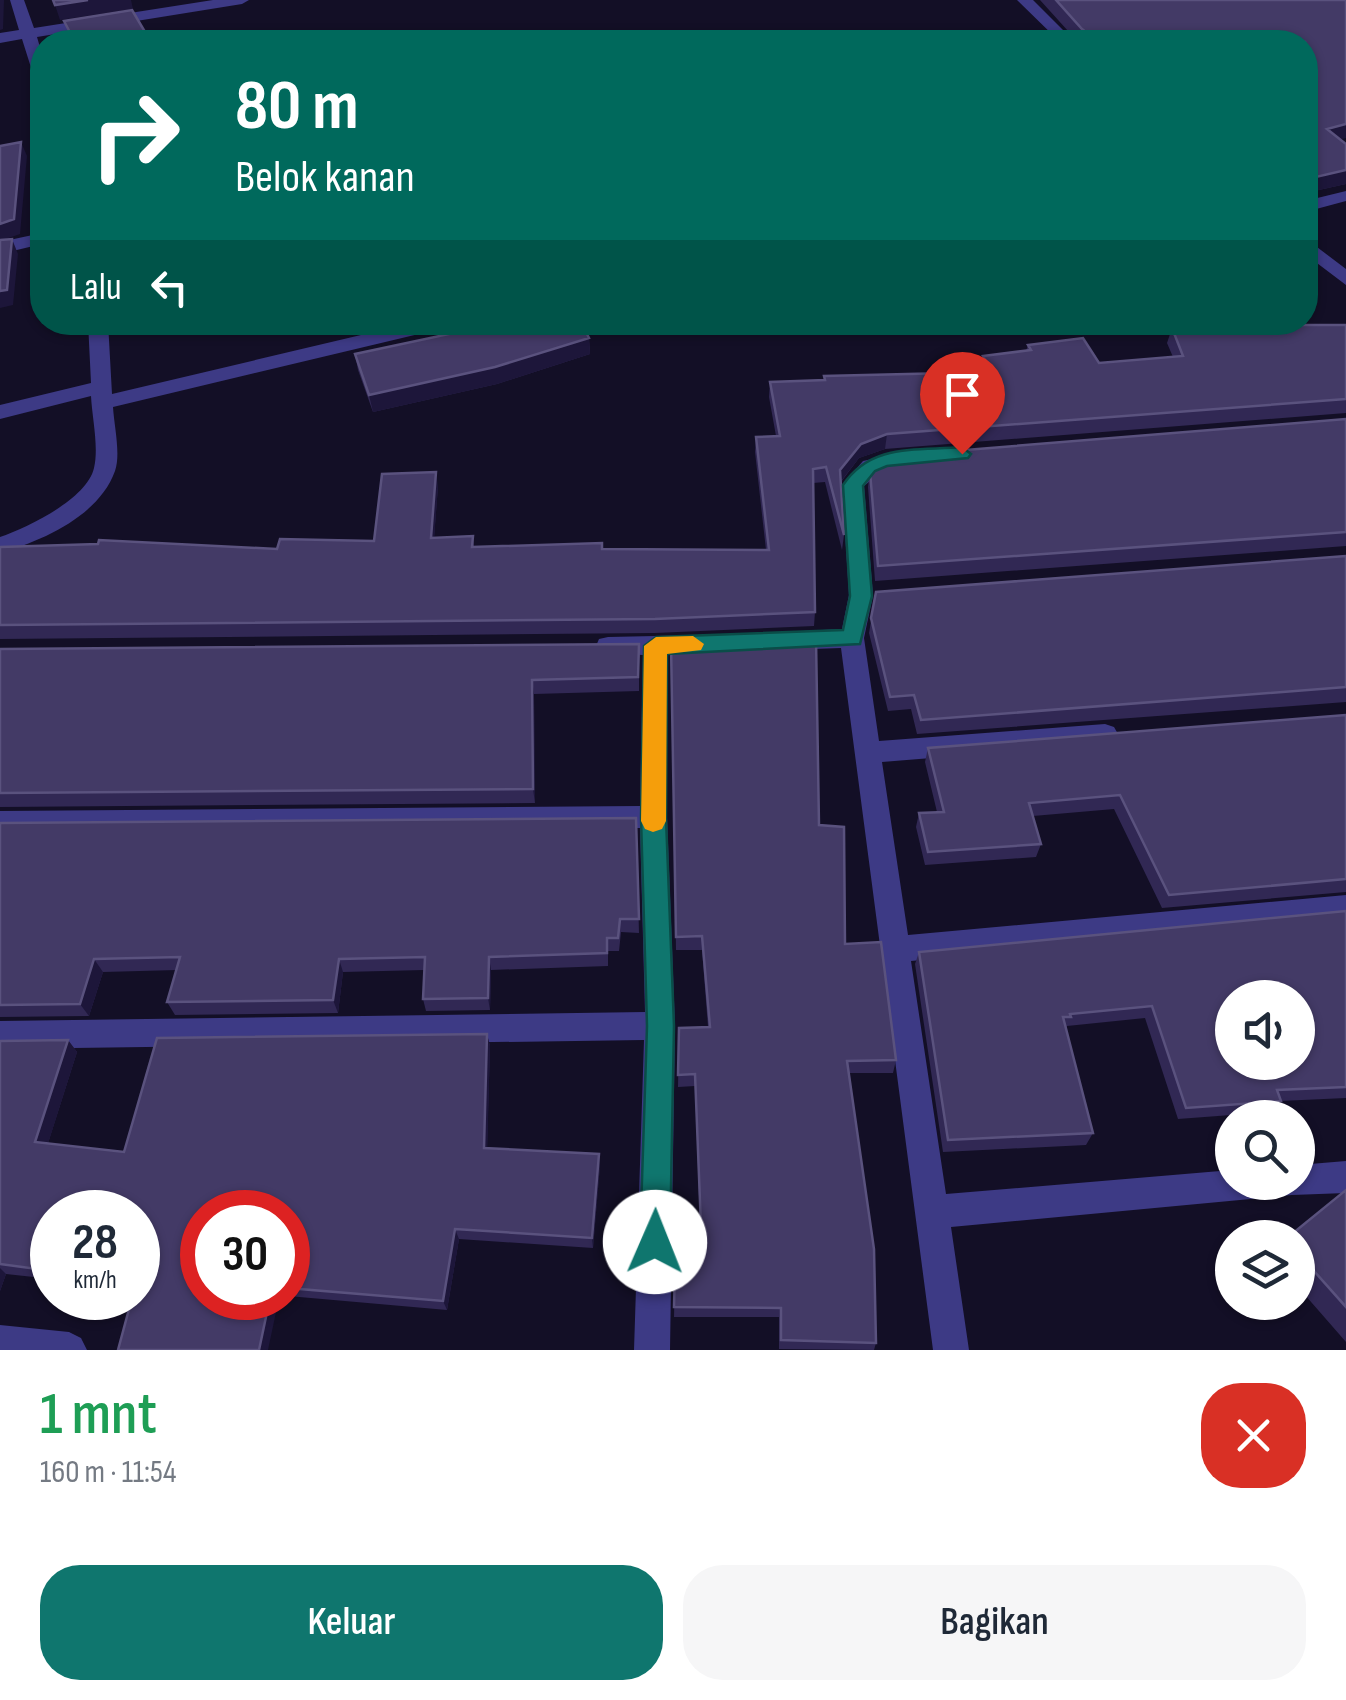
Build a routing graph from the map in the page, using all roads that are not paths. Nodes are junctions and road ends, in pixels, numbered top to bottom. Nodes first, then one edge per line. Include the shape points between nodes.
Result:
1 (17, 0) edge
2 (242, 0) edge
3 (1024, 0) edge
4 (51, 30) edge
5 (1050, 30) edge
6 (30, 33) edge
7 (26, 34) junction
8 (0, 38) edge
9 (30, 45) edge
10 (1346, 196) edge
11 (1318, 204) edge
12 (30, 242) edge
13 (0, 248) edge
14 (1318, 256) edge
15 (1340, 275) edge
16 (99, 335) edge
17 (382, 335) edge
18 (103, 394) junction
19 (0, 412) edge
20 (942, 455) edge
21 (0, 546) edge
22 (852, 638) junction
23 (576, 646) edge
24 (656, 646) junction
25 (1135, 732) edge
26 (866, 753) junction
27 (653, 818) junction
28 (0, 822) edge
29 (1346, 907) edge
30 (896, 949) junction
31 (660, 1026) junction
32 (0, 1035) edge
33 (1346, 1177) edge
34 (1315, 1180) edge
35 (1215, 1188) edge
36 (934, 1212) junction
37 (0, 1343) edge
38 (69, 1350) edge
39 (652, 1350) edge
40 (951, 1350) edge

1 - 7 street
2 - 4 street
3 - 5 street
6 - 7 street
7 - 8 street
7 - 9 street
10 - 11 street
12 - 13 street
14 - 15 street
16 - 18 street
17 - 18 street
18 - 19 street
18 - 21 street via 106,470 95,488 51,524
20 - 22 street via 884,460 868,466 853,485 871,595
22 - 24 street
22 - 26 street
23 - 24 street
24 - 27 street
25 - 26 street
26 - 30 street
27 - 28 street
27 - 31 street
29 - 30 street
30 - 36 street
31 - 32 street
31 - 39 street
33 - 34 street
35 - 36 street
36 - 40 street
37 - 38 street

